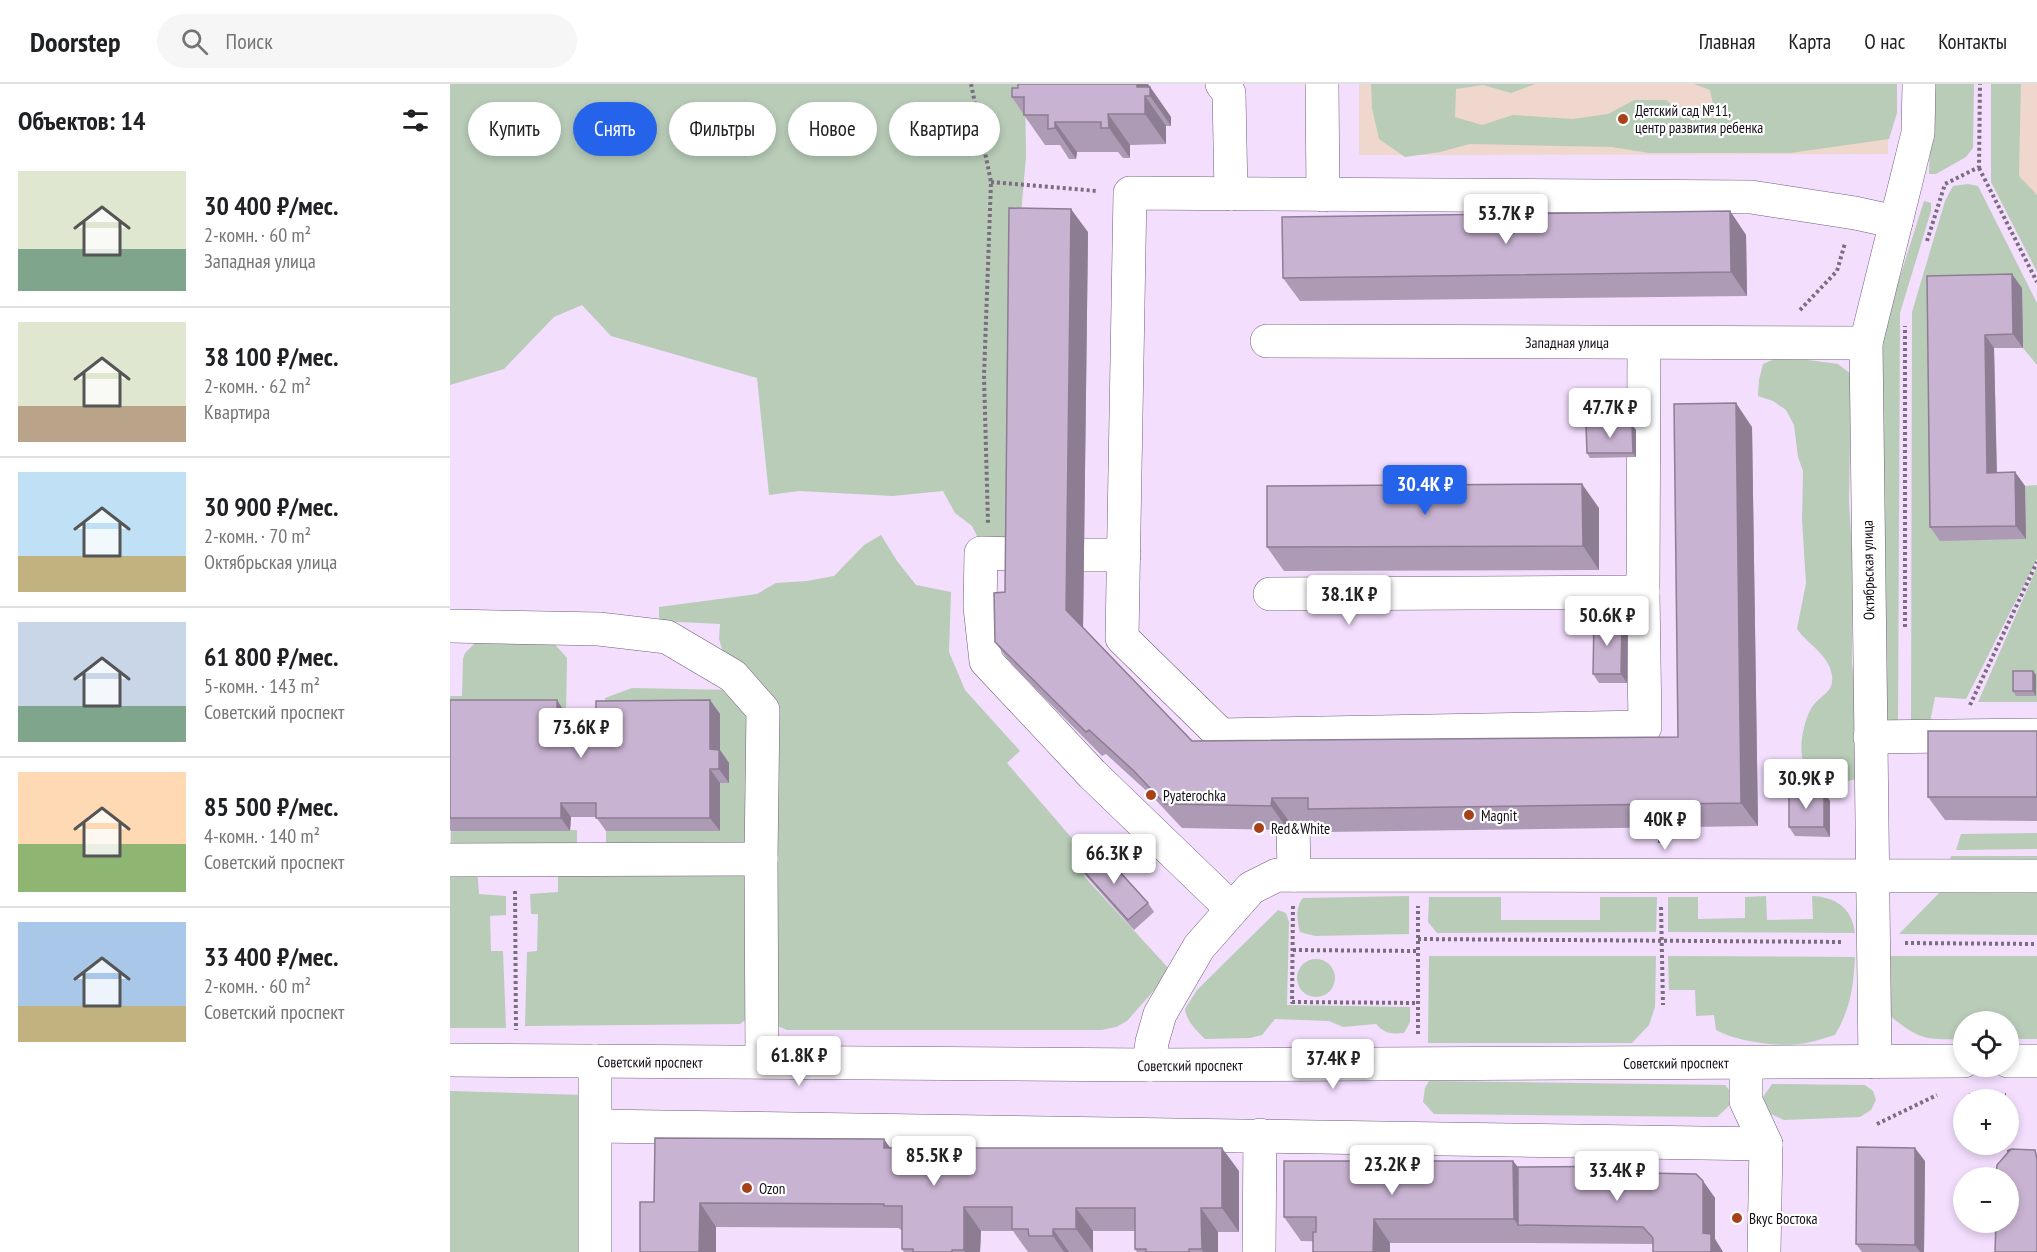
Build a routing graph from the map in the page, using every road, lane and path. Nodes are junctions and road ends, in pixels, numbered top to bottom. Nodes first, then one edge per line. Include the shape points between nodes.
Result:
1 (971, 84) edge
2 (1222, 84) edge
3 (1322, 84) edge
4 (1919, 84) edge
5 (1980, 84) edge
6 (1978, 167) junction
7 (990, 182) junction
8 (1130, 193) junction
9 (1231, 194) junction
10 (1323, 195) junction
11 (1896, 222) junction
12 (1925, 248) dead end
13 (2037, 282) edge
14 (1905, 325) dead end
15 (1267, 341) dead end
16 (1644, 343) junction
17 (1866, 343) junction
18 (989, 554) junction
19 (1022, 554) edge
20 (1083, 555) dead end
21 (1124, 555) junction
22 (2037, 562) edge
23 (1642, 592) junction
24 (1270, 594) dead end
25 (450, 626) edge
26 (1905, 630) dead end
27 (2037, 735) edge
28 (1956, 736) junction
29 (1870, 737) junction
30 (1293, 821) edge
31 (450, 860) edge
32 (515, 860) junction
33 (760, 860) junction
34 (1293, 875) junction
35 (1418, 875) junction
36 (1872, 876) junction
37 (2037, 876) edge
38 (1661, 877) junction
39 (1232, 909) junction
40 (1418, 939) junction
41 (1662, 940) junction
42 (1873, 942) junction
43 (2037, 944) edge
44 (1293, 950) junction
45 (1418, 951) junction
46 (1418, 1003) junction
47 (1663, 1005) dead end
48 (516, 1034) dead end
49 (450, 1060) edge
50 (595, 1061) junction
51 (762, 1061) junction
52 (1953, 1061) edge
53 (2019, 1061) edge
54 (2037, 1061) edge
55 (1875, 1062) junction
56 (1746, 1063) junction
57 (1417, 1064) junction
58 (1149, 1065) junction
59 (1938, 1094) dead end
60 (1877, 1124) dead end
61 (596, 1126) junction
62 (1260, 1135) junction
63 (1766, 1144) junction
64 (595, 1252) edge
65 (1259, 1252) edge
66 (1764, 1252) edge

1 - 7 path
2 - 9 street via 1229,93
3 - 10 street
4 - 11 street, Октябрьская улица via 1918,133
5 - 6 path
6 - 12 path via 1945,184
6 - 13 path
7 - 8 path
7 - 18 path via 984,376
8 - 9 street
8 - 21 street
9 - 10 street
10 - 11 street via 1751,197
11 - 17 street, Октябрьская улица
14 - 26 path
15 - 16 street, Западная улица
16 - 17 street, Западная улица
16 - 23 street
17 - 29 street, Октябрьская улица
18 - 19 street
18 - 39 street via 981,554 980,607 986,661 1092,774
20 - 21 street
21 - 23 street via 1122,638 1221,735 1292,750 1645,727
22 - 28 path
23 - 24 street
25 - 33 street via 599,629 667,637 733,676 763,710
27 - 28 street
28 - 29 street
29 - 36 street, Октябрьская улица
30 - 34 street
31 - 32 street
32 - 33 street
32 - 48 path
33 - 51 street
34 - 35 street
34 - 39 street via 1277,875 1251,888
34 - 44 path
35 - 38 street
35 - 40 path
36 - 37 street
36 - 38 street
36 - 42 street, Октябрьская улица
38 - 41 path
39 - 58 street via 1200,947 1160,1014
40 - 41 path
40 - 45 path
41 - 42 path
41 - 47 path
42 - 43 path
42 - 55 street, Октябрьская улица
44 - 45 path
44 - 46 path via 1292,1002
45 - 46 path
46 - 57 path
49 - 50 street, Советский проспект
50 - 51 street, Советский проспект
50 - 61 street
51 - 58 street, Советский проспект
52 - 55 street, Советский проспект
53 - 54 street
55 - 56 street, Советский проспект
56 - 57 street, Советский проспект
56 - 63 street via 1746,1101
57 - 58 street, Советский проспект
59 - 60 path
61 - 62 street
61 - 64 street
62 - 63 street
62 - 65 street
63 - 66 street

